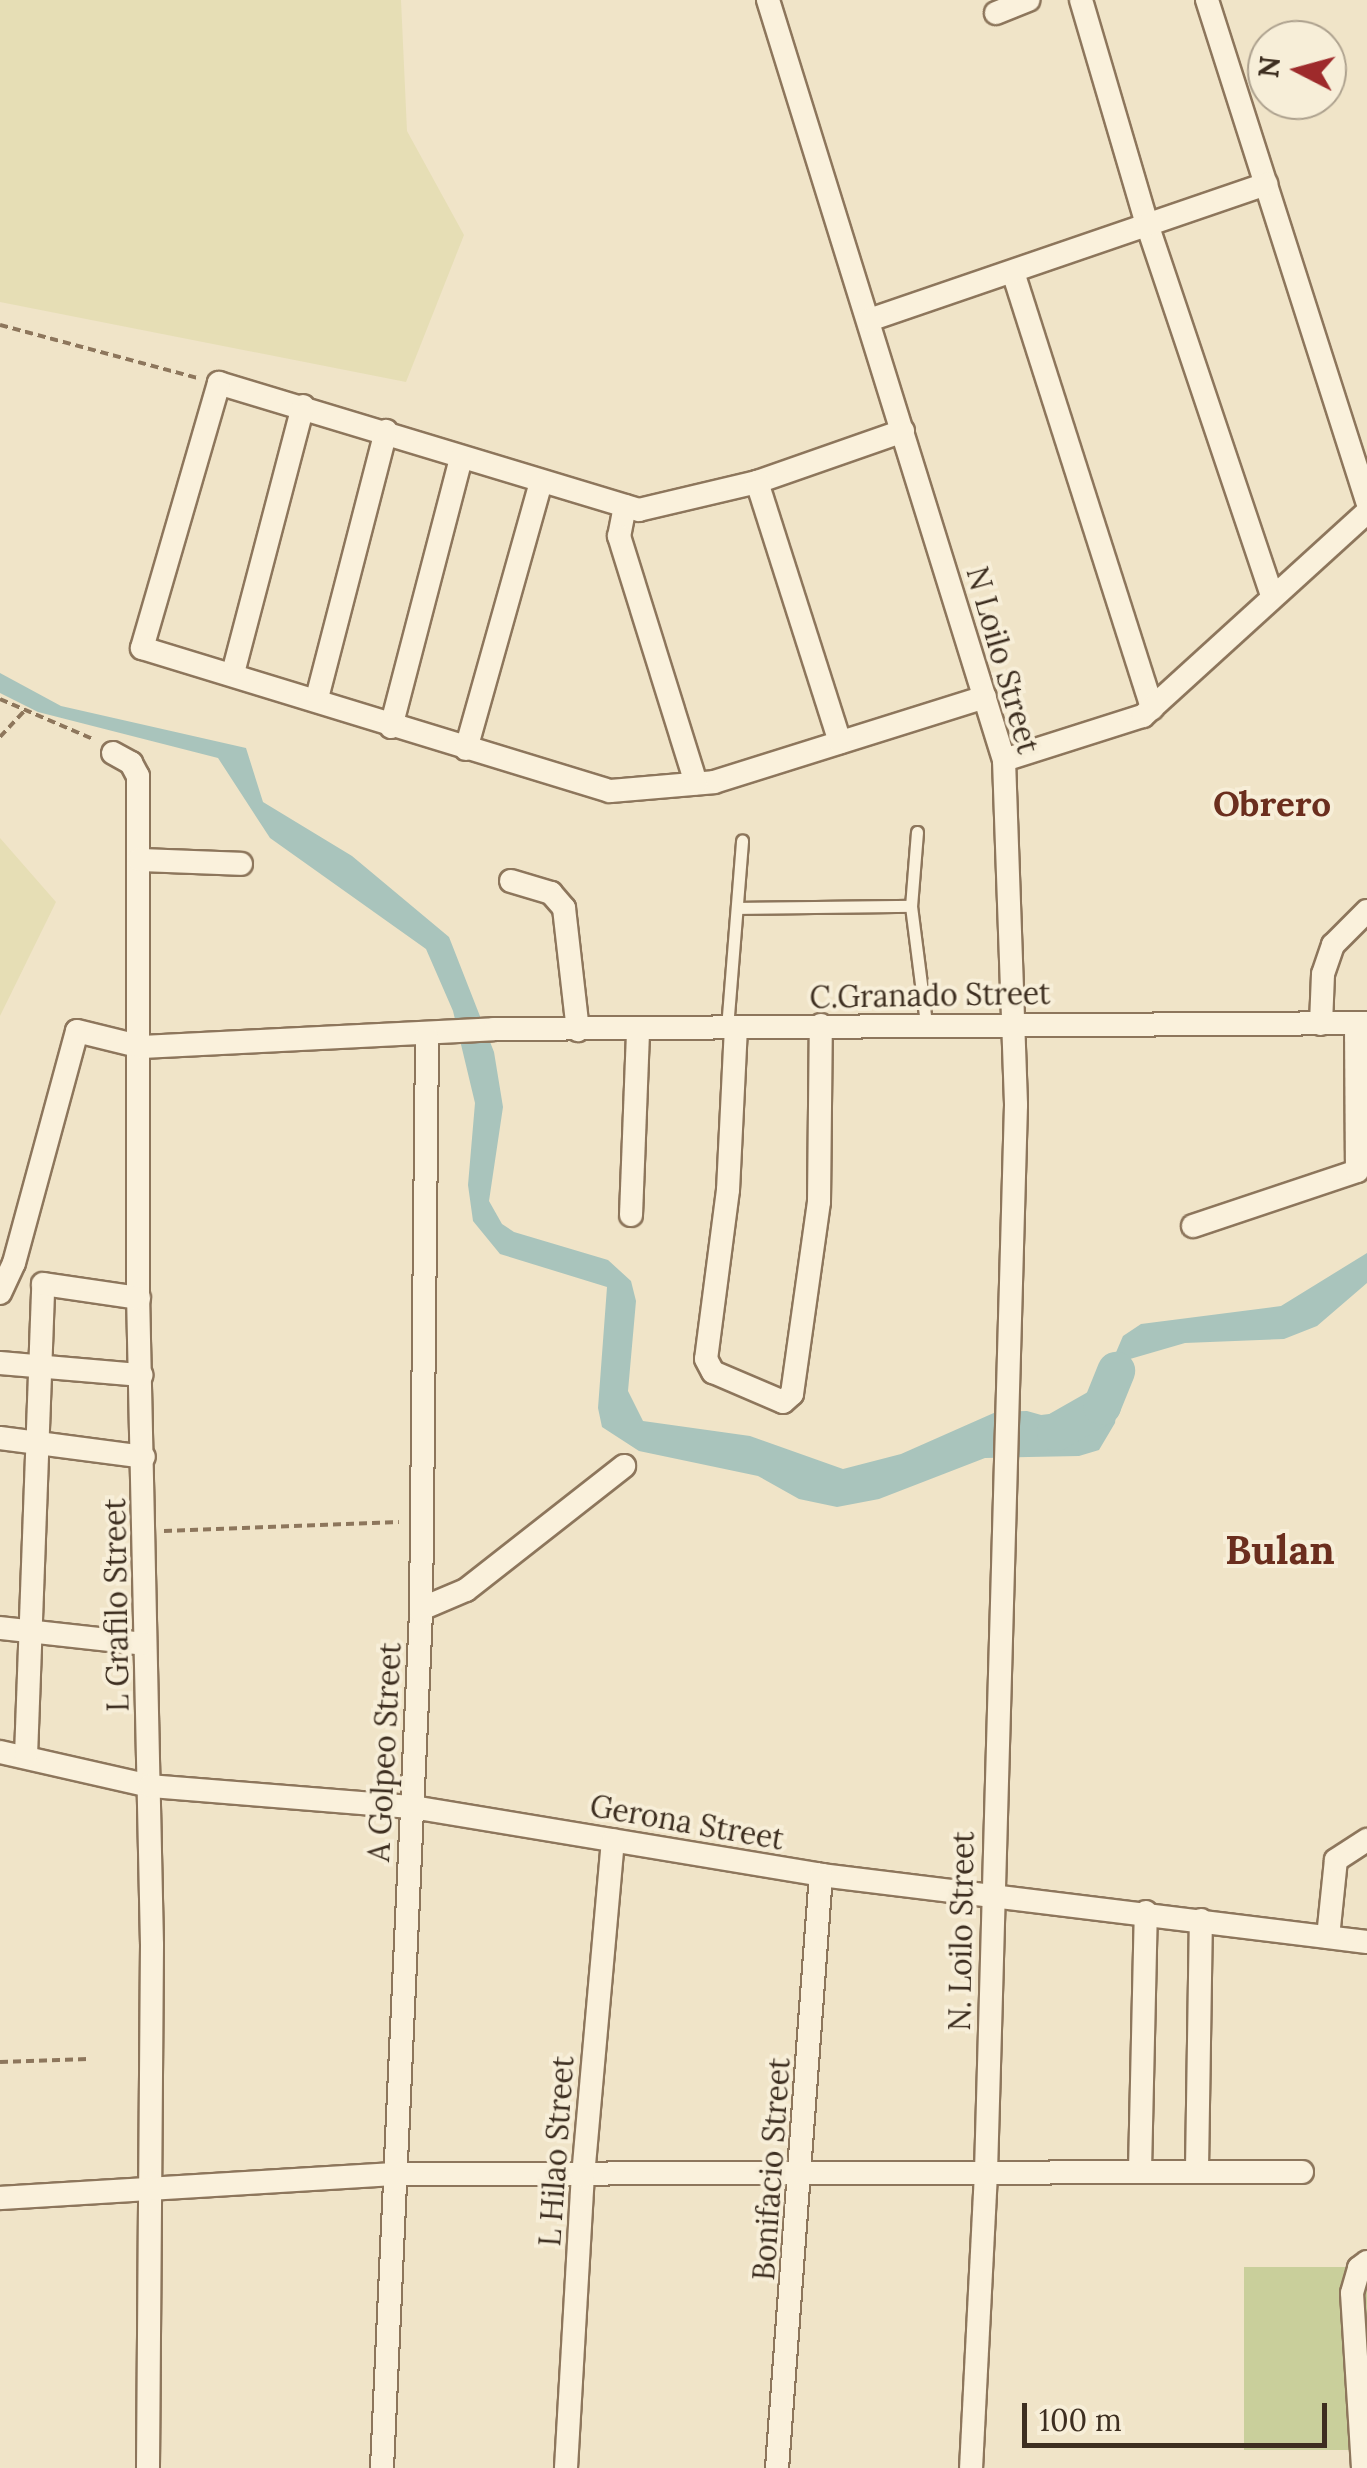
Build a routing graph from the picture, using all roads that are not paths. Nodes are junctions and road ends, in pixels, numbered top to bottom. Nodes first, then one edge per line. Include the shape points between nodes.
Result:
1 (768, 0) edge
2 (1028, 0) edge
3 (1081, 0) edge
4 (1207, 0) edge
5 (996, 13) dead end
6 (1266, 184) junction
7 (1148, 226) junction
8 (1013, 272) junction
9 (869, 320) junction
10 (303, 406) junction
11 (386, 430) junction
12 (903, 430) junction
13 (461, 458) junction
14 (541, 482) junction
15 (757, 482) junction
16 (1367, 501) edge
17 (626, 506) junction
18 (1367, 512) edge
19 (1272, 595) junction
20 (232, 673) junction
21 (985, 696) junction
22 (316, 698) junction
23 (1152, 708) junction
24 (391, 727) junction
25 (840, 742) junction
26 (466, 749) junction
27 (113, 754) road end
28 (1004, 760) junction
29 (696, 783) junction
30 (917, 832) dead end
31 (742, 840) dead end
32 (140, 860) junction
33 (241, 864) dead end
34 (511, 881) dead end
35 (911, 906) junction
36 (738, 908) junction
37 (1367, 910) edge
38 (926, 1023) junction
39 (1017, 1023) junction
40 (1321, 1024) junction
41 (1361, 1024) edge
42 (822, 1026) junction
43 (731, 1028) junction
44 (578, 1030) junction
45 (638, 1030) junction
46 (427, 1038) junction
47 (142, 1047) junction
48 (631, 1216) dead end
49 (1193, 1226) dead end
50 (43, 1284) junction
51 (4, 1287) edge
52 (139, 1298) junction
53 (41, 1363) junction
54 (0, 1364) edge
55 (141, 1375) junction
56 (1004, 1396) joint
57 (0, 1438) edge
58 (34, 1440) junction
59 (144, 1457) junction
60 (624, 1466) dead end
61 (421, 1609) junction
62 (0, 1628) edge
63 (30, 1629) junction
64 (144, 1644) junction
65 (0, 1752) edge
66 (26, 1756) junction
67 (150, 1786) junction
68 (412, 1807) junction
69 (614, 1840) junction
70 (1367, 1840) edge
71 (821, 1875) junction
72 (991, 1896) junction
73 (1146, 1912) junction
74 (1201, 1920) junction
75 (1328, 1937) junction
76 (1367, 1942) edge
77 (1197, 2168) junction
78 (1140, 2170) junction
79 (1302, 2172) dead end
80 (390, 2174) junction
81 (986, 2174) junction
82 (583, 2176) junction
83 (802, 2176) junction
84 (147, 2189) junction
85 (0, 2198) edge
86 (1367, 2262) edge
87 (148, 2468) edge
88 (382, 2468) edge
89 (566, 2468) edge
90 (777, 2468) edge
91 (971, 2468) edge
92 (1363, 2468) edge

1 - 9 street, N Loilo Street
2 - 5 street
3 - 7 street
4 - 6 street
6 - 7 street
6 - 16 street
7 - 8 street
7 - 19 street
8 - 9 street
8 - 23 street
9 - 12 street, N Loilo Street
10 - 11 street
10 - 20 street
10 - 20 street via 219,383 142,648
11 - 13 street
11 - 22 street
12 - 15 street
12 - 21 street, N Loilo Street
13 - 14 street
13 - 24 street
14 - 17 street
14 - 26 street
15 - 17 street via 638,510
15 - 25 street
17 - 29 street via 619,536
18 - 19 street
19 - 23 street
20 - 22 street
21 - 25 street
21 - 28 street, N Loilo Street
22 - 24 street
23 - 28 street
24 - 26 street
25 - 29 street
26 - 29 street via 610,790
27 - 32 street, L Grafilo Street via 131,763 138,776
28 - 39 street, N Loilo Street
30 - 35 lane
31 - 36 lane
32 - 33 street
32 - 47 street, L Grafilo Street
34 - 44 street via 551,892 564,908
35 - 36 lane
35 - 38 lane
36 - 43 lane
37 - 40 street via 1333,945 1322,974
38 - 39 street, C.Granado Street
38 - 42 street, C.Granado Street
39 - 40 street, C.Granado Street
39 - 56 street, N Loilo Street
40 - 41 street, C.Granado Street
41 - 49 street via 1357,1170
42 - 43 street, C.Granado Street
42 - 43 street via 820,1202 792,1394 784,1402 712,1372 706,1359 728,1190
43 - 45 street, C.Granado Street
44 - 45 street, C.Granado Street
44 - 46 street, C.Granado Street
45 - 48 street
46 - 47 street, C.Granado Street
46 - 61 street, A Golpeo Street
47 - 51 street, C.Granado Street via 77,1031 69,1043
47 - 52 street, L Grafilo Street
50 - 51 street
50 - 52 street
50 - 53 street
52 - 55 street, L Grafilo Street
53 - 54 street
53 - 55 street
53 - 58 street
55 - 59 street, L Grafilo Street
56 - 72 street, N. Loilo Street
57 - 58 street
58 - 59 street
58 - 63 street
59 - 64 street, L Grafilo Street
60 - 61 street via 466,1590
61 - 68 street, A Golpeo Street
62 - 63 street
63 - 64 street
63 - 66 street
64 - 67 street, L Grafilo Street
65 - 66 street, Gerona Street
66 - 67 street, Gerona Street
67 - 68 street, Gerona Street
67 - 84 street, L Grafilo Street
68 - 69 street, Gerona Street
68 - 80 street, A Golpeo Street
69 - 71 street, Gerona Street
69 - 82 street, L Hilao Street
70 - 75 street via 1336,1860
71 - 72 street, Gerona Street
71 - 83 street, Bonifacio Street
72 - 73 street, Gerona Street
72 - 81 street, N. Loilo Street
73 - 74 street, Gerona Street
73 - 78 street
74 - 75 street, Gerona Street
74 - 77 street
75 - 76 street, Gerona Street
77 - 78 street
77 - 79 street
78 - 81 street
80 - 82 street
80 - 84 street
80 - 88 street, A Golpeo Street
81 - 83 street
81 - 91 street, N. Loilo Street
82 - 83 street
82 - 89 street, L Hilao Street
83 - 90 street, Bonifacio Street
84 - 85 street
84 - 87 street, L Grafilo Street
86 - 92 street via 1358,2268 1352,2293

